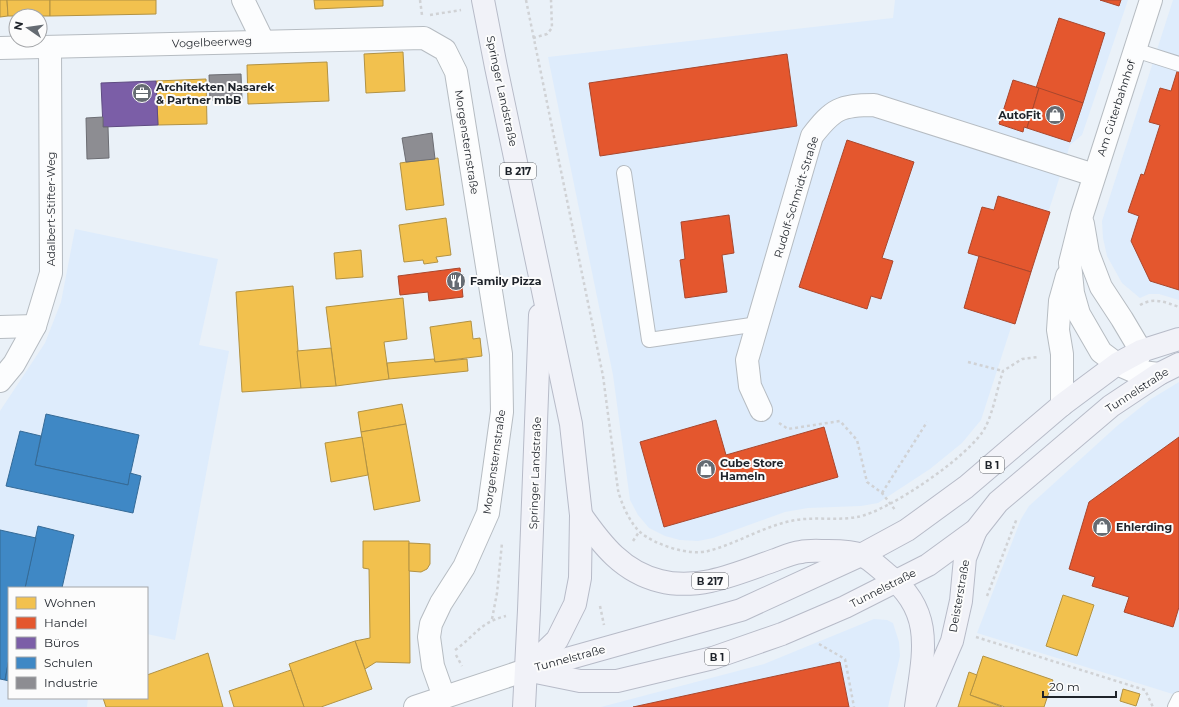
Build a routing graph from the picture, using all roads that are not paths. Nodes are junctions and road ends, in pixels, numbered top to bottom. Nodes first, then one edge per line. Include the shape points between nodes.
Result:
1 (243, 0) edge
2 (1151, 0) edge
3 (475, 5) edge
4 (424, 38) joint
5 (263, 41) junction
6 (50, 47) junction
7 (0, 48) edge
8 (1135, 50) junction
9 (1179, 64) edge
10 (624, 173) dead end
11 (1094, 175) junction
12 (1082, 215) junction
13 (1070, 263) junction
14 (541, 276) junction
15 (758, 324) junction
16 (35, 326) junction
17 (0, 327) edge
18 (1179, 339) edge
19 (1130, 362) junction
20 (1179, 364) edge
21 (1159, 374) junction
22 (0, 381) edge
23 (1062, 405) junction
24 (1111, 406) junction
25 (761, 410) road end
26 (581, 516) junction
27 (976, 530) junction
28 (861, 555) junction
29 (896, 581) junction
30 (526, 670) junction
31 (444, 697) junction
32 (1179, 699) edge
33 (415, 707) edge
34 (524, 707) edge
35 (916, 707) edge
36 (923, 707) edge
37 (1175, 707) edge

1 - 5 street
2 - 8 street, Am Güterbahnhof
3 - 14 main road, Springer Landstraße / B 217 via 496,67
4 - 5 street, Vogelbeerweg
4 - 31 street, Morgensternstraße via 445,50 456,72 501,354 502,412 488,513 464,567 431,624 429,637 433,666
5 - 6 street, Vogelbeerweg
6 - 7 street, Vogelbeerweg
6 - 16 street, Adalbert-Stifter-Weg via 51,273
8 - 9 lane
8 - 11 street, Am Güterbahnhof
10 - 15 lane via 649,340
11 - 12 street, Am Güterbahnhof
11 - 15 street, Rudolf-Schmidt-Straße via 874,105 851,105 828,116 812,136
12 - 13 street, Am Güterbahnhof
12 - 19 street, Am Güterbahnhof via 1088,253 1101,287 1122,319
13 - 19 street, Am Güterbahnhof via 1072,292 1079,314 1101,352
13 - 23 street, Am Güterbahnhof via 1060,301 1058,323 1062,354
14 - 26 main road, Springer Landstraße / B 217 via 571,424
14 - 30 main road, Springer Landstraße / B 217
15 - 25 street, Rudolf-Schmidt-Straße via 747,360 750,386
16 - 17 street
16 - 22 street, Adalbert-Stifter-Weg via 14,364
18 - 19 main road, Tunnelstraße / B 1
19 - 21 street
19 - 23 main road, Tunnelstraße / B 1
19 - 24 street
20 - 21 main road, Tunnelstraße / B 1
21 - 24 main road, Tunnelstraße / B 1
23 - 28 main road, Tunnelstraße / B 1 via 966,487 907,530
24 - 27 main road, Tunnelstraße / B 1 via 998,502
26 - 28 main road, B 217 via 600,542 619,561 634,571 661,581 684,584 717,580 801,552 836,550
26 - 30 main road, B 217 via 580,578 575,604 557,640
27 - 29 main road, Tunnelstraße / B 1 via 928,565
27 - 36 main road, Deisterstraße via 965,558 961,601 952,641
28 - 29 main road, B 217
28 - 30 main road, Tunnelstraße / B 1 via 742,610
29 - 30 main road, Tunnelstraße / B 1 via 845,607 782,634 706,660 617,681 580,681
29 - 35 main road, B 217 via 915,605 920,616 925,646
30 - 31 street
30 - 34 main road
31 - 33 street
32 - 37 lane

